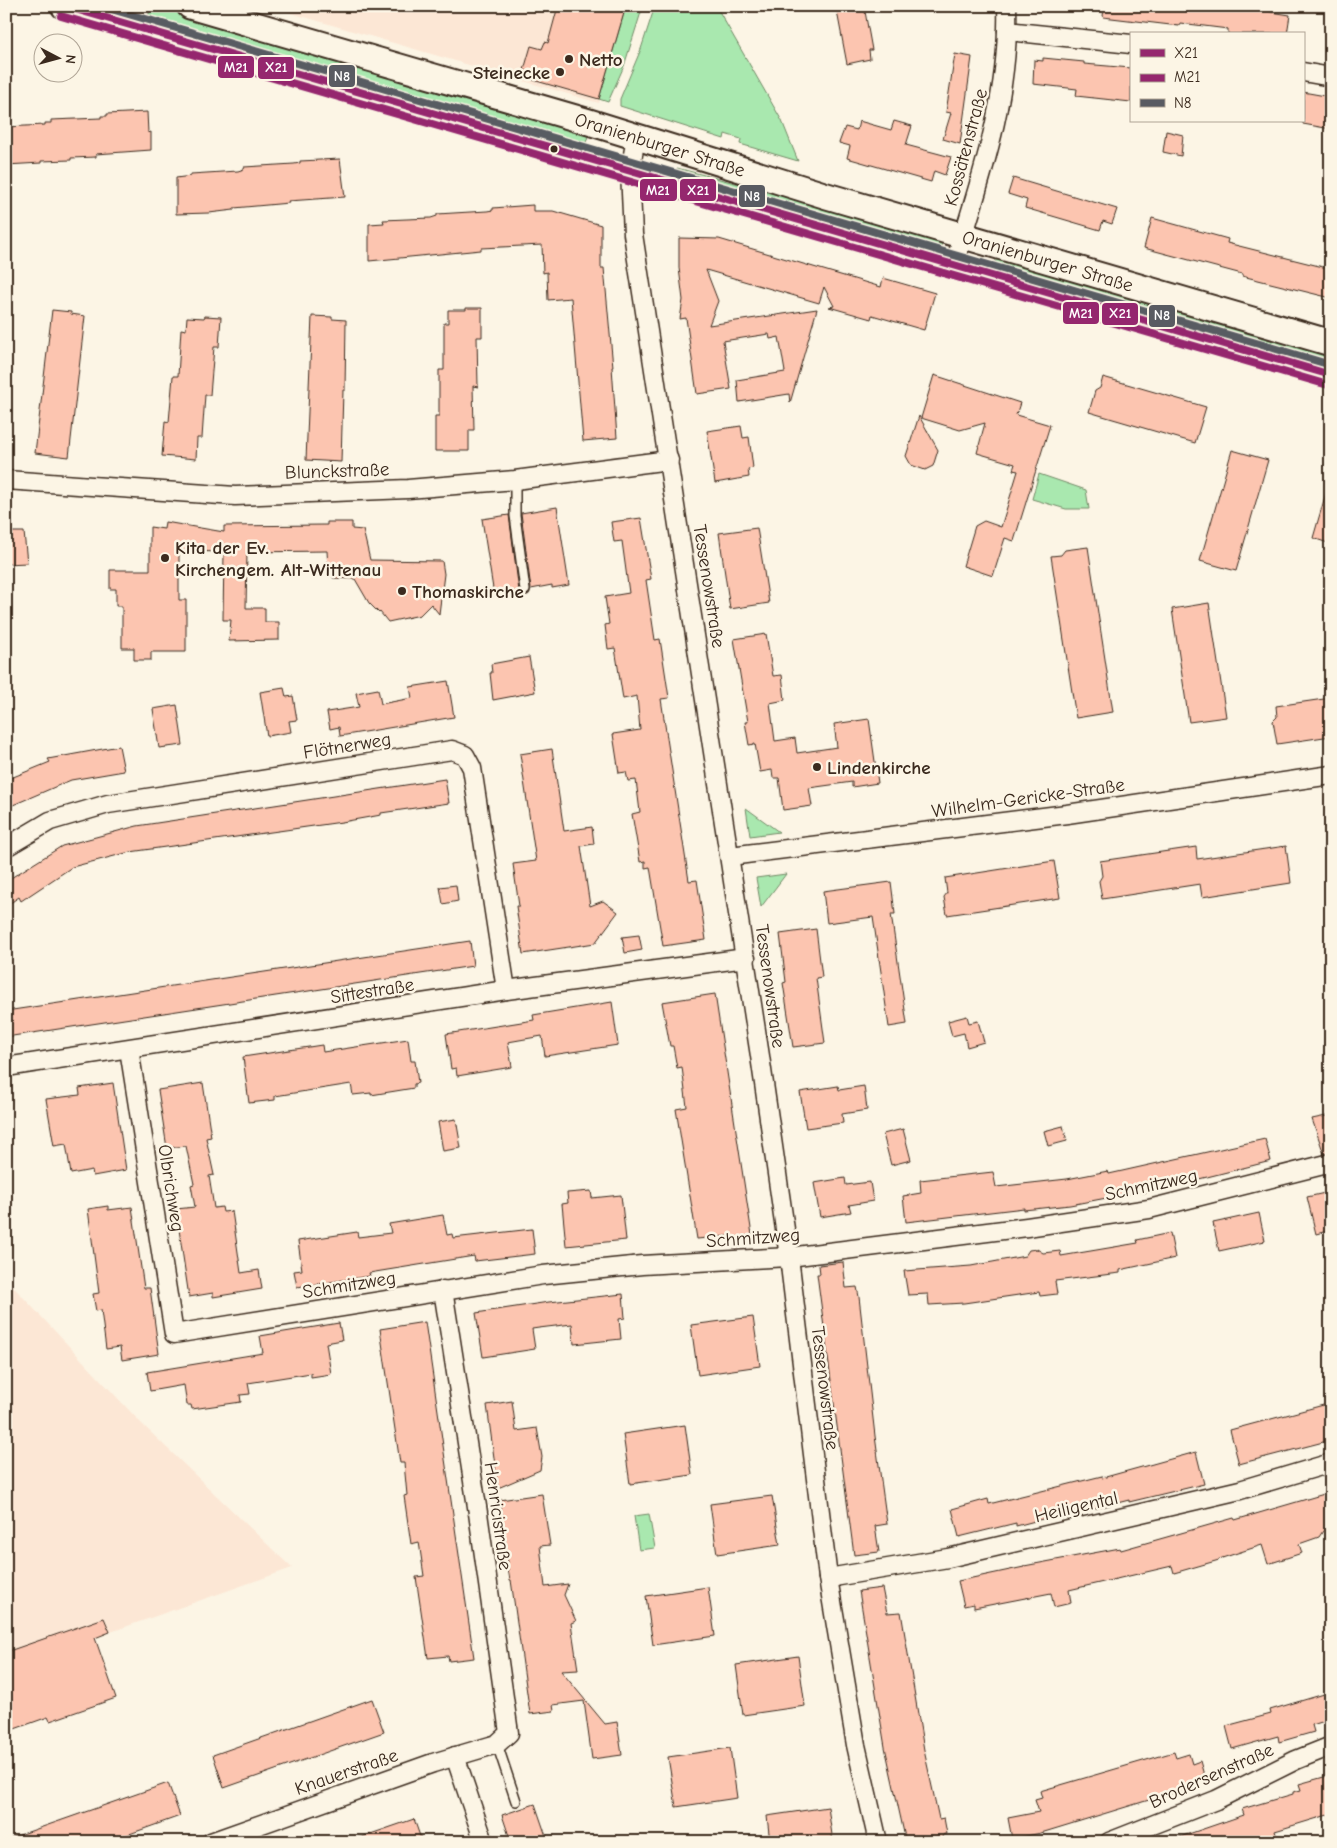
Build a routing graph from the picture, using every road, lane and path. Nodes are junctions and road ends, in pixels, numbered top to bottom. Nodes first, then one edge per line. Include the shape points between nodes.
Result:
1 (64, 6) edge
2 (190, 6) edge
3 (1007, 6) edge
4 (1007, 31) junction
5 (1130, 44) edge
6 (1304, 72) edge
7 (1331, 77) edge
8 (636, 137) junction
9 (630, 172) junction
10 (963, 236) junction
11 (954, 266) junction
12 (1331, 343) edge
13 (1331, 375) edge
14 (668, 460) junction
15 (6, 480) edge
16 (515, 480) junction
17 (525, 590) dead end
18 (1331, 774) edge
19 (6, 847) edge
20 (730, 856) junction
21 (746, 958) junction
22 (506, 990) junction
23 (129, 1049) junction
24 (6, 1067) edge
25 (1331, 1163) edge
26 (789, 1257) junction
27 (443, 1290) junction
28 (174, 1334) joint
29 (1331, 1463) edge
30 (828, 1578) junction
31 (503, 1738) junction
32 (1331, 1746) edge
33 (455, 1756) junction
34 (516, 1801) dead end
35 (211, 1842) edge
36 (484, 1842) edge
37 (878, 1842) edge
38 (1110, 1842) edge

1 - 9 main road, Oranienburger Straße
2 - 8 main road, Oranienburger Straße
3 - 4 street, Kossätenstraße
4 - 5 street
4 - 10 street, Kossätenstraße via 1004,81 994,132
6 - 7 street
8 - 9 street, Tessenowstraße
8 - 10 main road, Oranienburger Straße
9 - 11 main road, Oranienburger Straße
9 - 14 street, Tessenowstraße via 633,234
10 - 11 street, Kossätenstraße
10 - 12 main road, Oranienburger Straße
11 - 13 main road, Oranienburger Straße
14 - 16 street, Blunckstraße
14 - 20 street, Tessenowstraße
15 - 16 street, Blunckstraße via 235,496 408,489
16 - 17 lane via 514,516
18 - 20 street, Wilhelm-Gericke-Straße via 1067,814
19 - 22 street, Flötnerweg via 50,820 108,804 452,750 465,755 472,768
20 - 21 street, Tessenowstraße
21 - 22 street, Sittestraße
21 - 26 street, Tessenowstraße
22 - 23 street, Sittestraße
23 - 24 street, Sittestraße
23 - 28 street, Olbrichweg
25 - 26 street, Schmitzweg via 1149,1209
26 - 27 street, Schmitzweg via 642,1265
26 - 30 street, Tessenowstraße
27 - 28 street, Schmitzweg
27 - 31 street, Henricistraße via 478,1513
29 - 30 street, Heiligental via 1240,1490 948,1558
30 - 37 street, Tessenowstraße via 856,1748
31 - 33 street, Knauerstraße
31 - 34 lane
32 - 38 street, Brodersenstraße via 1216,1800
33 - 35 street, Knauerstraße
33 - 36 street

